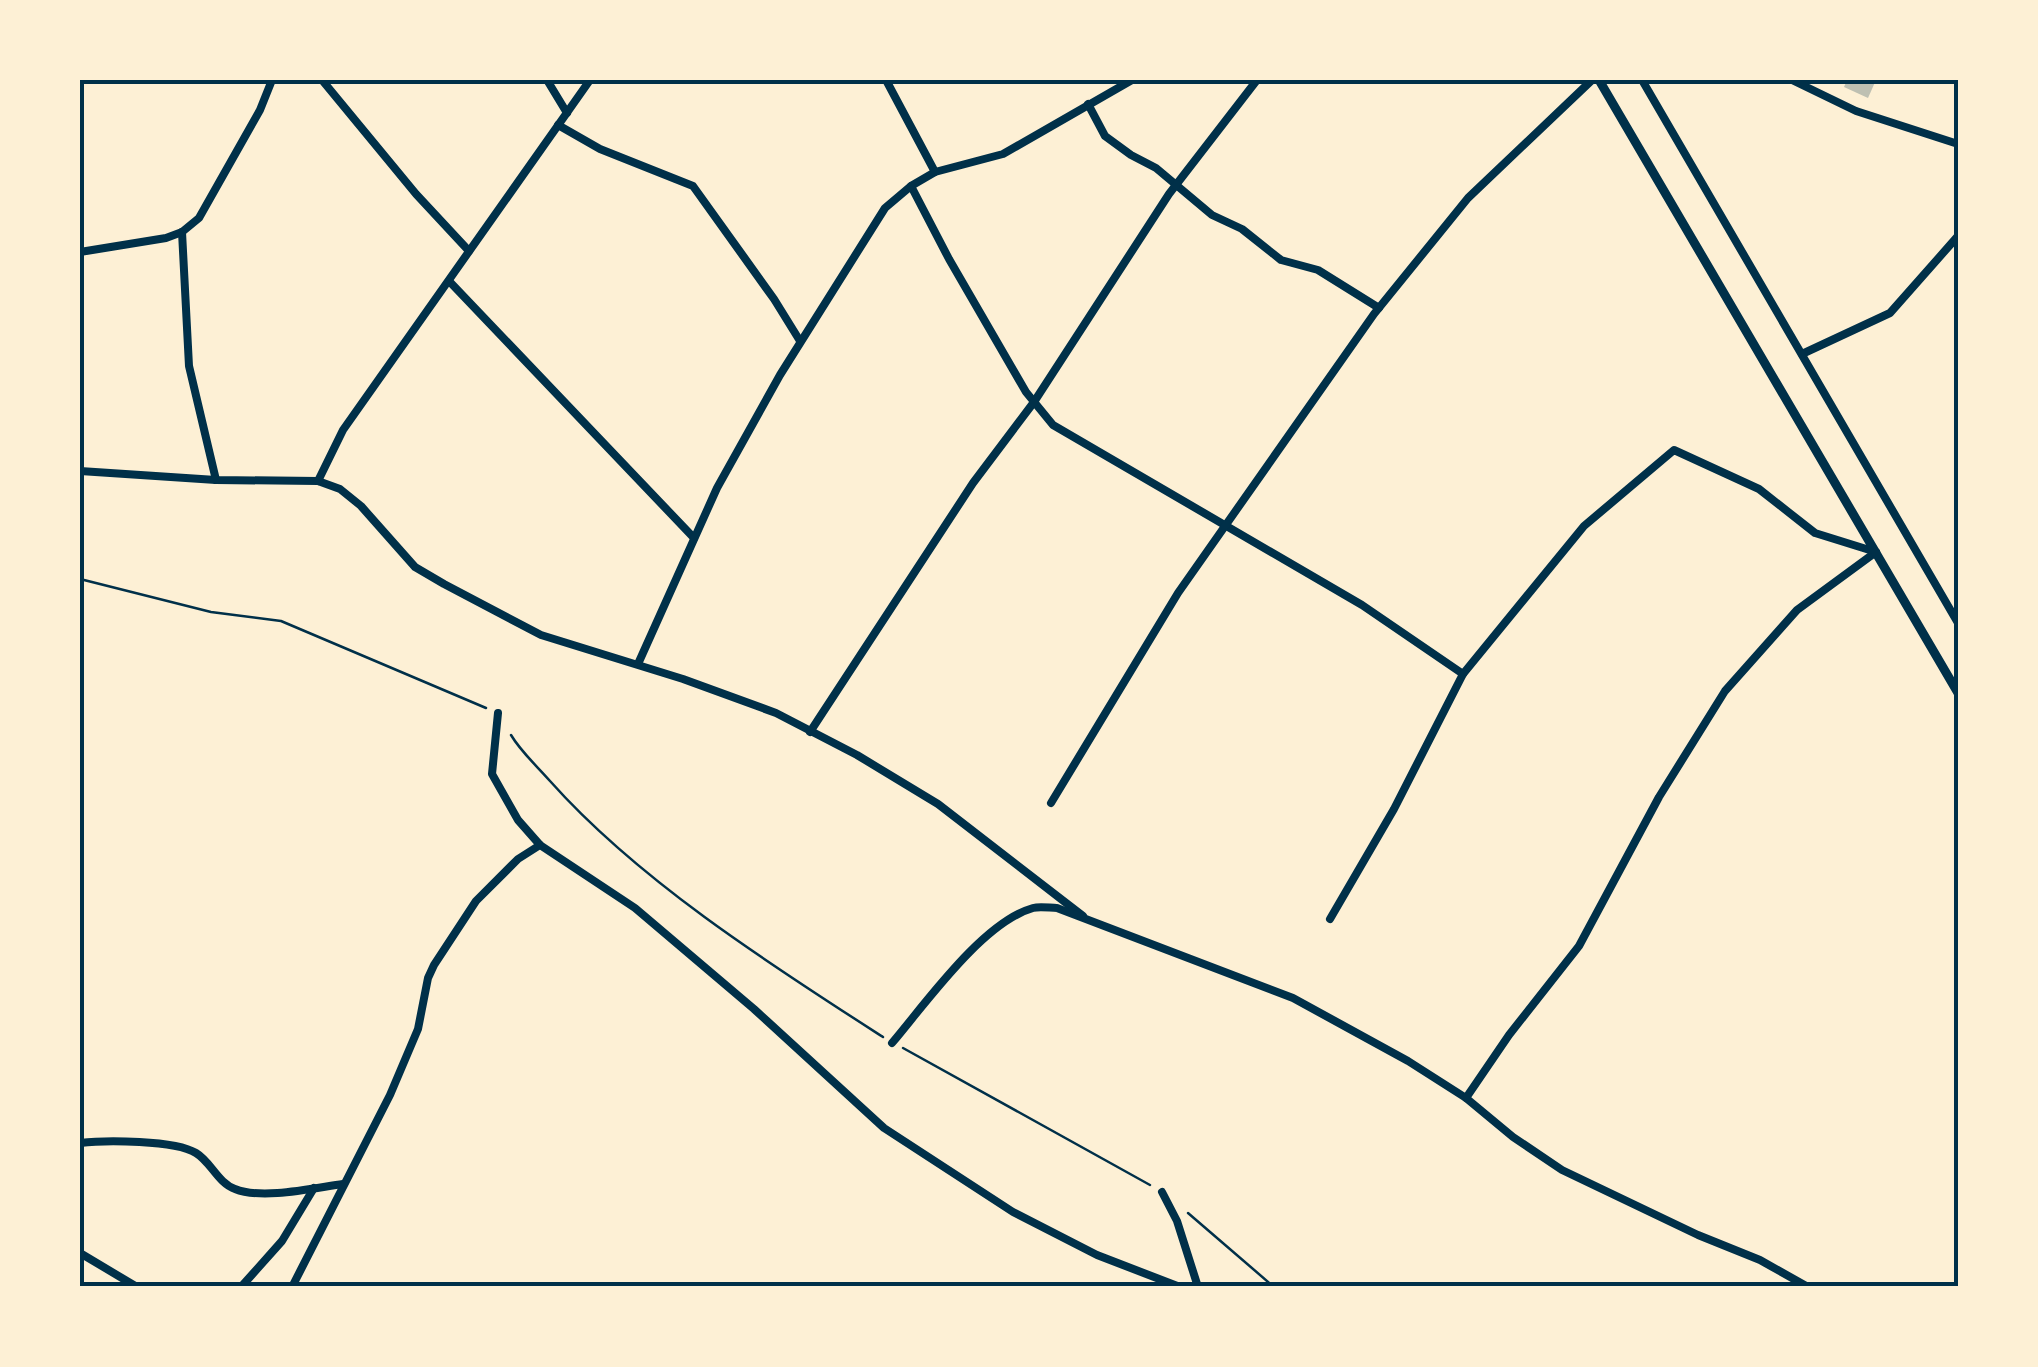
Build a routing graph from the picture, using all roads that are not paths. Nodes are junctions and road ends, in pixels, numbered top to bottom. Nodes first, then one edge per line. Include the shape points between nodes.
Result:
1 (272, 80) edge
2 (322, 80) edge
3 (547, 80) edge
4 (590, 80) edge
5 (886, 80) edge
6 (1132, 80) edge
7 (1257, 80) edge
8 (1596, 80) edge
9 (1642, 80) edge
10 (1792, 80) edge
11 (1088, 104) junction
12 (566, 113) junction
13 (558, 126) junction
14 (1958, 144) edge
15 (936, 172) junction
16 (1177, 184) junction
17 (911, 186) junction
18 (182, 232) junction
19 (1958, 236) edge
20 (469, 251) junction
21 (80, 252) edge
22 (449, 280) junction
23 (1379, 308) junction
24 (800, 341) junction
25 (1802, 354) junction
26 (1034, 402) junction
27 (80, 471) edge
28 (216, 480) junction
29 (318, 480) junction
30 (1226, 525) junction
31 (694, 538) junction
32 (1876, 552) junction
33 (1958, 623) edge
34 (638, 664) junction
35 (1464, 674) junction
36 (1958, 693) edge
37 (498, 713) road end
38 (810, 732) junction
39 (1051, 803) dead end
40 (540, 845) junction
41 (1084, 916) junction
42 (1330, 919) dead end
43 (892, 1043) road end
44 (1466, 1098) junction
45 (80, 1143) edge
46 (343, 1184) junction
47 (314, 1188) junction
48 (1162, 1192) road end
49 (80, 1253) edge
50 (137, 1287) edge
51 (241, 1287) edge
52 (292, 1287) edge
53 (1180, 1287) edge
54 (1198, 1287) edge
55 (1808, 1287) edge

1 - 18 street via 213,198
2 - 20 street
3 - 12 street
4 - 12 street
5 - 15 street
6 - 11 street
7 - 16 street
8 - 23 street via 1468,198
8 - 32 street
9 - 25 street
10 - 14 street via 1856,111
11 - 15 street via 1003,154
11 - 16 street via 1106,136
12 - 13 street
13 - 20 street
13 - 24 street via 693,186
15 - 17 street
16 - 23 street via 1281,260 1318,270
16 - 26 street
17 - 24 street via 885,208
17 - 26 street
18 - 21 street
18 - 28 street via 189,366
19 - 25 street via 1890,314
20 - 22 street
22 - 29 street via 344,430
22 - 31 street
23 - 30 street
24 - 31 street
25 - 33 street
26 - 30 street via 1052,425
26 - 38 street
27 - 28 street
28 - 29 street
29 - 34 street via 340,489 415,567 444,584 541,635
30 - 35 street
30 - 39 street
31 - 34 street
32 - 35 street via 1815,534 1759,489 1674,450 1584,526
32 - 36 street
32 - 44 street via 1796,610 1725,691 1579,946
34 - 38 street
35 - 42 street
37 - 40 street via 492,774
38 - 41 street via 938,804
40 - 46 street via 476,901 434,965 411,1047
40 - 53 street via 634,908 884,1128 1013,1212
41 - 43 street via 1034,907 1004,924 971,950
41 - 44 street via 1293,998
44 - 55 street via 1562,1170
45 - 47 street via 192,1150 238,1191
46 - 47 street
46 - 52 street
47 - 51 street via 282,1242
48 - 54 street
49 - 50 street

